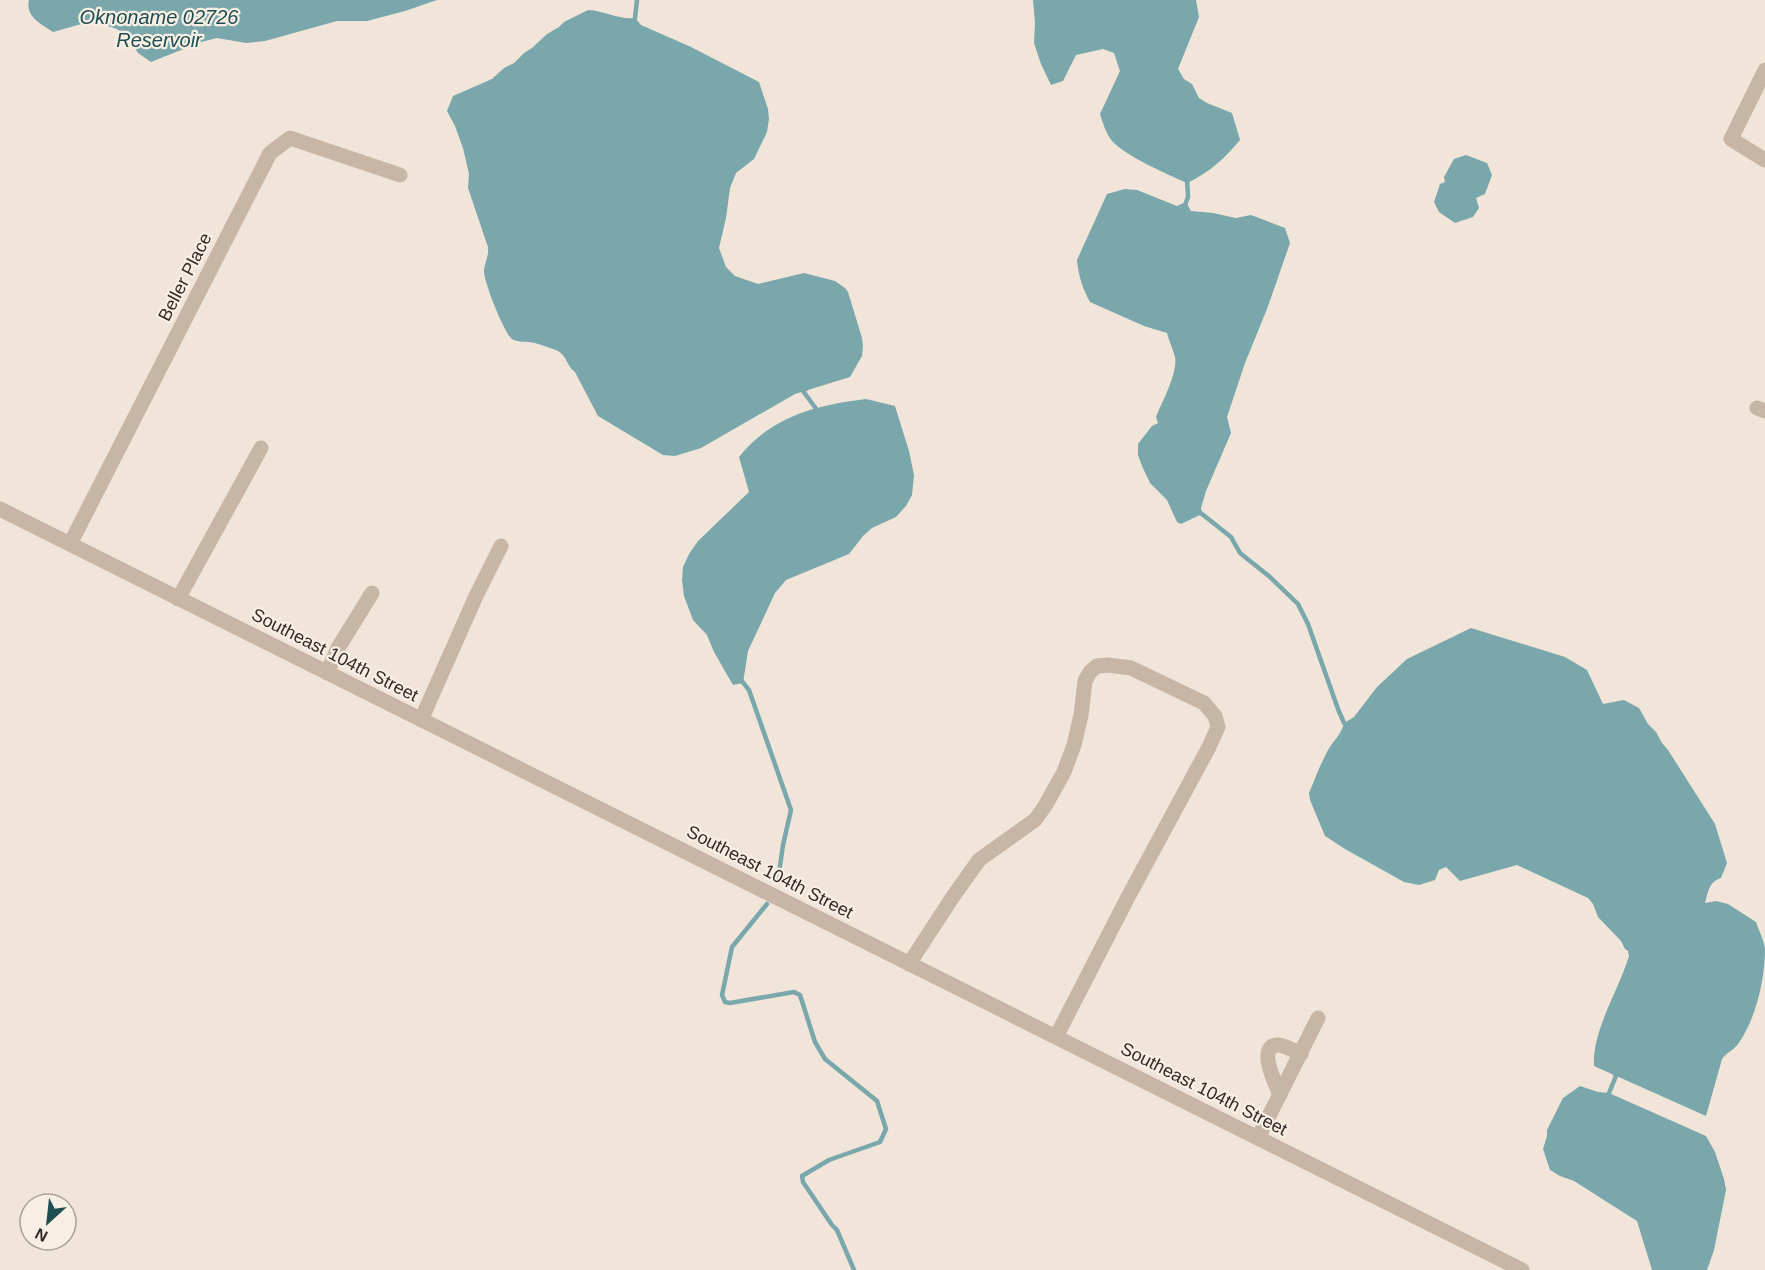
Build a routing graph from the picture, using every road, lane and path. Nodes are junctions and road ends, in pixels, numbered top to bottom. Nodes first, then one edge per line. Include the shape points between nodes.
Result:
1 (1765, 70) edge
2 (1760, 91) edge
3 (1765, 160) edge
4 (400, 175) dead end
5 (261, 448) dead end
6 (0, 509) edge
7 (70, 544) junction
8 (501, 546) dead end
9 (372, 592) dead end
10 (178, 598) junction
11 (327, 673) junction
12 (421, 720) junction
13 (909, 964) junction
14 (1318, 1018) dead end
15 (1056, 1037) junction
16 (1301, 1054) junction
17 (1280, 1095) junction
18 (1258, 1138) junction
19 (1522, 1270) edge

1 - 2 street
2 - 3 street via 1731,139
4 - 7 street, Beller Place via 290,138 270,153
5 - 10 street
6 - 7 street, Southeast 104th Street
7 - 10 street, Southeast 104th Street
8 - 12 street
9 - 11 street
10 - 11 street, Southeast 104th Street
11 - 12 street, Southeast 104th Street
12 - 13 street, Southeast 104th Street
13 - 15 street, Southeast 104th Street
13 - 15 street via 979,860 1035,820 1045,806 1074,745 1090,672 1097,666 1131,668 1204,703 1218,727
14 - 16 street
15 - 18 street, Southeast 104th Street
16 - 17 street
16 - 17 street via 1279,1045 1269,1050 1267,1059
17 - 18 street
18 - 19 street, Southeast 104th Street

